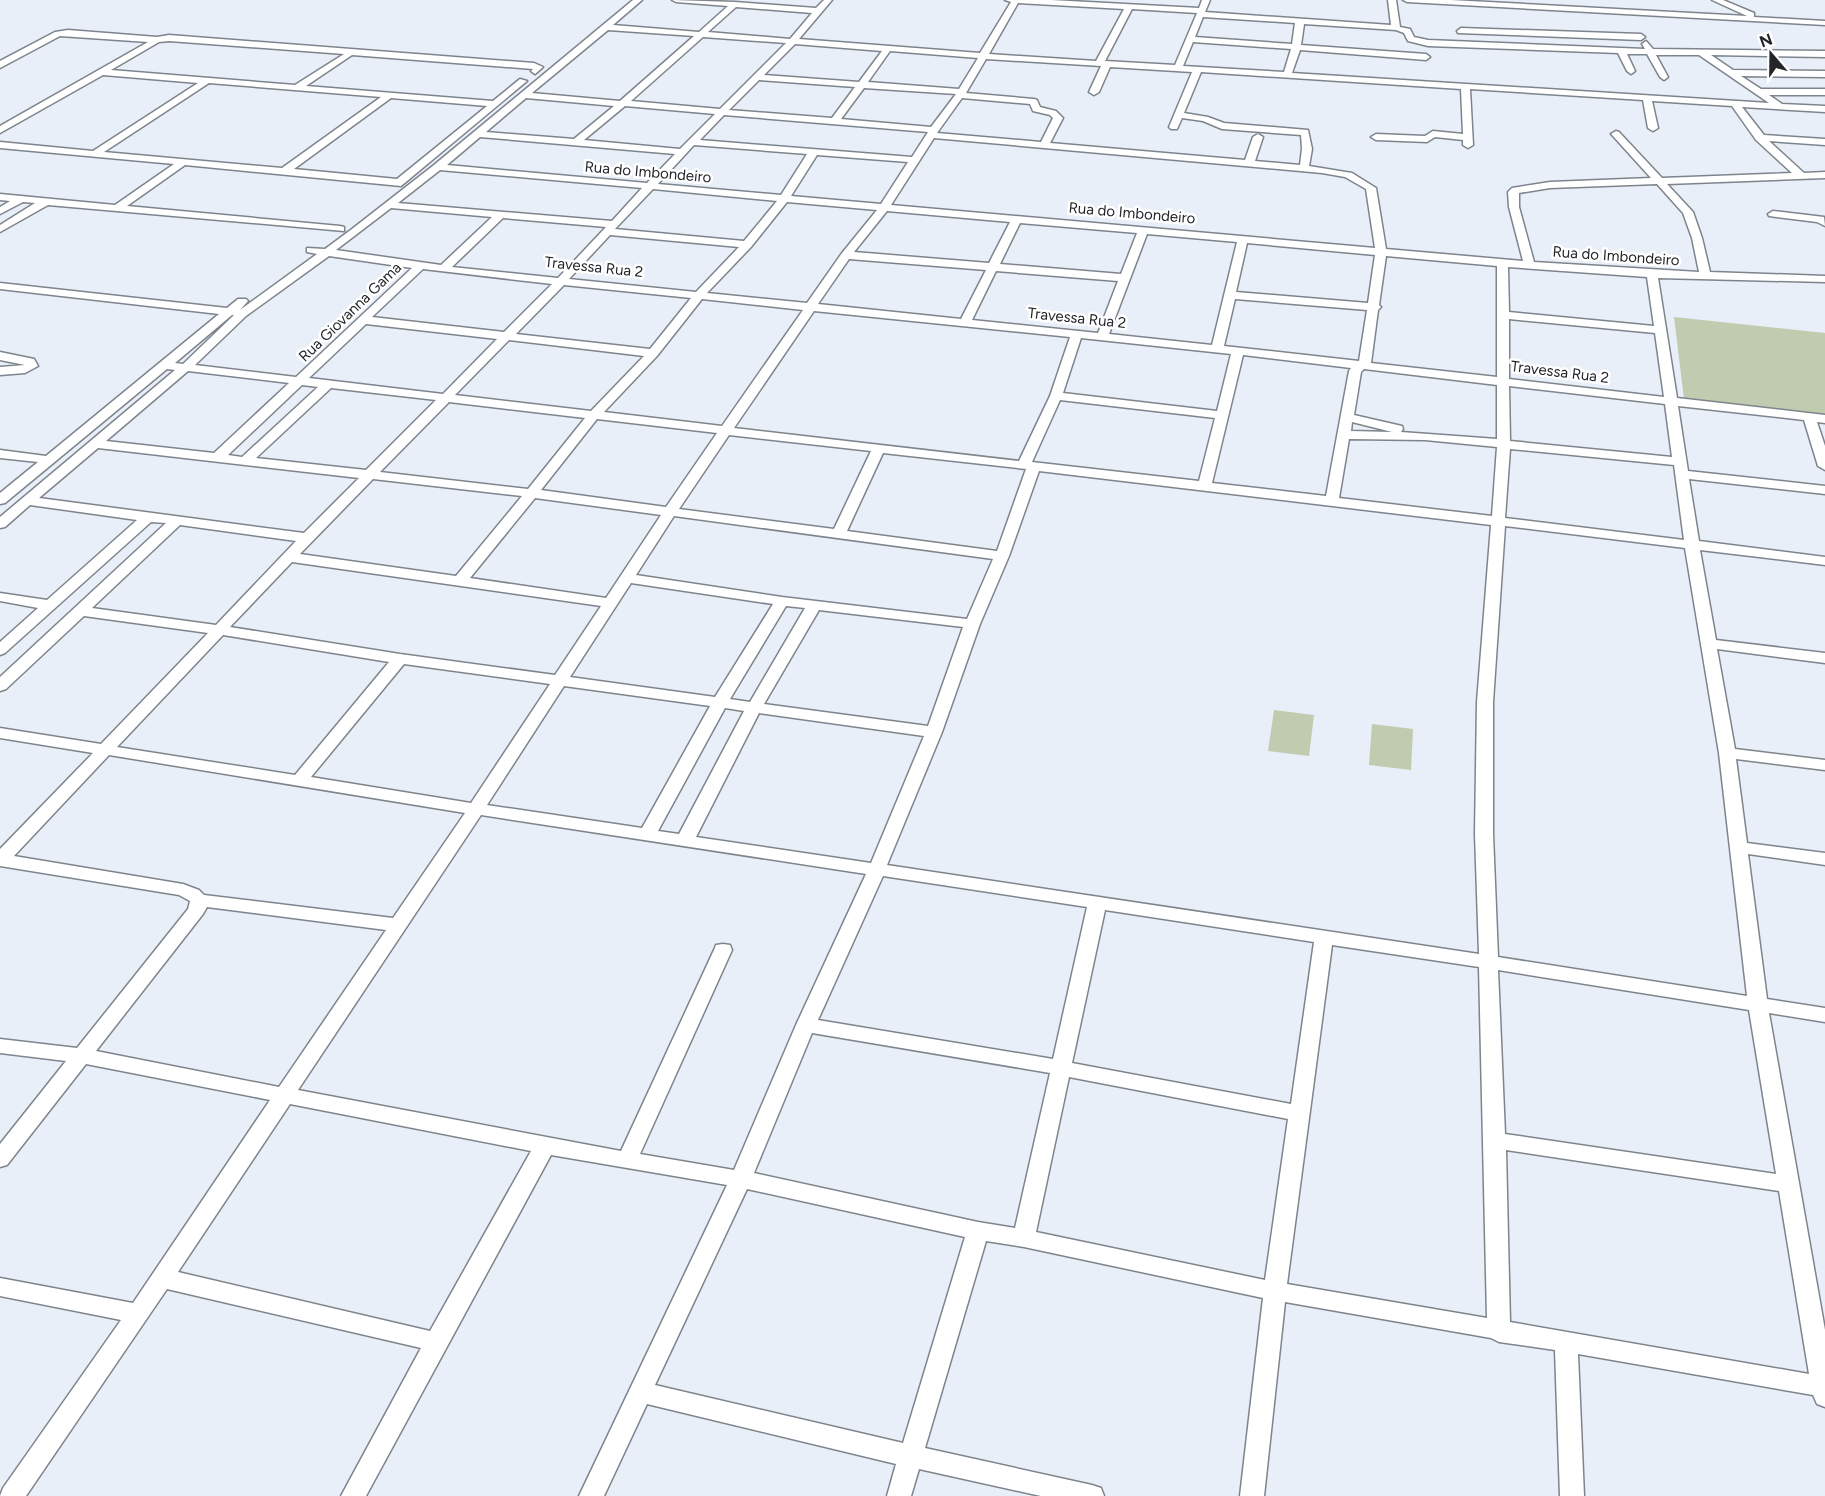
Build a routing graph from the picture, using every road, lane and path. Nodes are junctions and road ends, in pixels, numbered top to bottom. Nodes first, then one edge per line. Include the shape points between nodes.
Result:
1 (638, 0) edge
2 (676, 0) edge
3 (1009, 0) edge
4 (1016, 0) edge
5 (1206, 0) edge
6 (1392, 0) edge
7 (1407, 0) edge
8 (1608, 0) edge
9 (1716, 0) edge
10 (1452, 2) junction
11 (1504, 2) edge
12 (735, 4) junction
13 (824, 5) edge
14 (1130, 6) junction
15 (1201, 12) junction
16 (1455, 12) dead end
17 (1619, 12) junction
18 (1762, 19) junction
19 (1300, 20) junction
20 (1458, 21) dead end
21 (1825, 22) edge
22 (606, 27) junction
23 (1396, 28) junction
24 (1461, 31) junction
25 (700, 35) junction
26 (160, 39) junction
27 (1191, 39) junction
28 (791, 42) junction
29 (1428, 43) junction
30 (1464, 45) junction
31 (1296, 48) junction
32 (887, 50) junction
33 (1621, 51) junction
34 (1651, 52) junction
35 (1702, 53) junction
36 (1825, 54) edge
37 (348, 55) junction
38 (982, 56) junction
39 (1104, 62) junction
40 (0, 65) edge
41 (1178, 68) junction
42 (1198, 69) junction
43 (1426, 70) junction
44 (535, 71) junction
45 (1631, 71) dead end
46 (102, 72) junction
47 (1729, 73) junction
48 (1825, 74) edge
49 (1287, 76) junction
50 (755, 77) junction
51 (1664, 77) dead end
52 (207, 81) junction
53 (1465, 85) junction
54 (861, 86) junction
55 (298, 87) junction
56 (1758, 92) junction
57 (1825, 92) edge
58 (1094, 93) dead end
59 (961, 94) junction
60 (390, 95) junction
61 (523, 95) junction
62 (1647, 97) junction
63 (494, 104) junction
64 (622, 104) junction
65 (1735, 104) junction
66 (1780, 106) junction
67 (1825, 109) edge
68 (722, 112) junction
69 (1179, 114) junction
70 (834, 122) junction
71 (1174, 127) dead end
72 (1653, 128) dead end
73 (0, 130) edge
74 (933, 133) junction
75 (1616, 134) dead end
76 (476, 135) junction
77 (1258, 137) dead end
78 (1376, 137) dead end
79 (1759, 138) junction
80 (576, 142) junction
81 (692, 142) junction
82 (1825, 142) edge
83 (0, 145) edge
84 (1044, 145) junction
85 (682, 152) junction
86 (813, 153) junction
87 (94, 154) junction
88 (915, 160) junction
89 (185, 161) junction
90 (1250, 163) junction
91 (438, 167) junction
92 (1304, 168) junction
93 (285, 171) junction
94 (1825, 175) edge
95 (1802, 176) junction
96 (399, 182) junction
97 (1660, 182) junction
98 (648, 186) junction
99 (0, 197) edge
100 (21, 199) junction
101 (783, 200) junction
102 (45, 202) junction
103 (387, 205) junction
104 (117, 208) junction
105 (884, 208) junction
106 (0, 212) edge
107 (1773, 214) dead end
108 (499, 216) junction
109 (1017, 218) junction
110 (1825, 222) edge
111 (2, 226) edge
112 (610, 228) junction
113 (1144, 229) junction
114 (340, 230) junction
115 (1243, 239) junction
116 (747, 244) junction
117 (311, 250) junction
118 (1381, 252) junction
119 (326, 253) junction
120 (846, 255) junction
121 (1502, 263) junction
122 (1529, 265) junction
123 (420, 266) junction
124 (994, 267) junction
125 (443, 269) junction
126 (1653, 274) junction
127 (1705, 276) junction
128 (1126, 278) junction
129 (1825, 279) edge
130 (562, 280) junction
131 (0, 286) edge
132 (700, 294) junction
133 (1230, 295) junction
134 (810, 307) junction
135 (1375, 307) junction
136 (229, 310) junction
137 (242, 314) junction
138 (1505, 315) junction
139 (364, 320) junction
140 (964, 323) junction
141 (1660, 330) junction
142 (1077, 334) junction
143 (506, 336) junction
144 (1102, 337) junction
145 (1217, 349) junction
146 (1238, 351) junction
147 (653, 353) junction
148 (0, 356) edge
149 (164, 365) junction
150 (1360, 366) junction
151 (185, 368) junction
152 (0, 371) edge
153 (301, 380) junction
154 (1503, 382) junction
155 (329, 384) junction
156 (1056, 396) junction
157 (445, 397) junction
158 (1671, 402) junction
159 (594, 415) junction
160 (1221, 415) junction
161 (1347, 417) junction
162 (1809, 417) junction
163 (1825, 419) edge
164 (726, 431) junction
165 (1343, 435) junction
166 (1425, 436) junction
167 (1504, 443) junction
168 (95, 444) junction
169 (879, 448) junction
170 (0, 454) edge
171 (218, 456) junction
172 (50, 460) junction
173 (246, 460) junction
174 (1029, 466) junction
175 (1825, 466) edge
176 (1681, 468) junction
177 (370, 474) junction
178 (1205, 486) junction
179 (1825, 490) edge
180 (531, 493) junction
181 (0, 500) edge
182 (28, 501) junction
183 (1332, 501) junction
184 (669, 513) junction
185 (148, 517) junction
186 (177, 521) junction
187 (1498, 521) junction
188 (0, 524) edge
189 (839, 534) junction
190 (307, 538) junction
191 (1692, 546) junction
192 (1002, 556) junction
193 (289, 557) junction
194 (1825, 561) edge
195 (628, 578) junction
196 (460, 580) junction
197 (0, 597) edge
198 (782, 601) junction
199 (612, 603) junction
200 (48, 605) junction
201 (814, 605) junction
202 (81, 610) junction
203 (972, 624) junction
204 (220, 630) junction
205 (1710, 644) junction
206 (0, 650) edge
207 (1825, 658) edge
208 (400, 659) junction
209 (558, 680) junction
210 (0, 686) edge
211 (720, 702) junction
212 (754, 708) junction
213 (934, 732) junction
214 (0, 733) edge
215 (104, 749) junction
216 (1727, 753) junction
217 (1825, 765) edge
218 (300, 780) junction
219 (476, 809) junction
220 (647, 835) junction
221 (686, 840) junction
222 (1737, 847) junction
223 (0, 859) edge
224 (1825, 859) edge
225 (878, 869) junction
226 (199, 900) junction
227 (1097, 903) junction
228 (398, 925) junction
229 (1324, 937) junction
230 (723, 950) dead end
231 (1489, 962) junction
232 (1758, 1006) junction
233 (1825, 1015) edge
234 (806, 1025) junction
235 (0, 1046) edge
236 (82, 1056) junction
237 (1062, 1068) junction
238 (284, 1094) junction
239 (1298, 1113) junction
240 (1495, 1140) junction
241 (545, 1146) junction
242 (0, 1159) edge
243 (627, 1160) junction
244 (741, 1179) junction
245 (1788, 1184) junction
246 (978, 1230) junction
247 (1024, 1238) junction
248 (162, 1278) junction
249 (0, 1287) edge
250 (1275, 1291) junction
251 (138, 1314) junction
252 (1499, 1332) junction
253 (436, 1342) junction
254 (1566, 1343) junction
255 (1824, 1390) edge
256 (641, 1392) junction
257 (910, 1456) junction
258 (12, 1496) edge
259 (353, 1496) edge
260 (591, 1496) edge
261 (899, 1496) edge
262 (1092, 1496) edge
263 (1252, 1496) edge
264 (1572, 1496) edge

1 - 22 street
2 - 12 street
3 - 4 street
4 - 14 street
4 - 38 street
5 - 15 street
6 - 23 street
7 - 10 street
8 - 17 street
9 - 18 street
10 - 11 street
10 - 16 street
11 - 17 street
12 - 13 street
12 - 25 street
13 - 28 street
14 - 15 street
14 - 39 street
15 - 19 street
15 - 27 street
17 - 18 street via 1637,17
18 - 21 street
19 - 23 street
19 - 31 street
20 - 24 street
22 - 25 street
22 - 61 street
23 - 29 street via 1407,31 1412,39
24 - 30 street
24 - 34 street via 1641,34
25 - 28 street
25 - 64 street
26 - 37 street
26 - 40 street via 58,34
26 - 44 street via 539,67
26 - 46 street
27 - 31 street
27 - 41 street
28 - 32 street
28 - 50 street
29 - 30 street
29 - 43 street
30 - 33 street
31 - 43 street
31 - 49 street
32 - 38 street
32 - 54 street
33 - 34 street
33 - 45 street
34 - 35 street
34 - 51 street
35 - 36 street
35 - 47 street
37 - 44 street
37 - 55 street
38 - 39 street
38 - 59 street
39 - 41 street
39 - 58 street
41 - 42 street
42 - 49 street
42 - 69 street
43 - 49 street
43 - 53 street
44 - 63 street
46 - 52 street
46 - 73 street
47 - 48 street
47 - 56 street
50 - 54 street
50 - 68 street
52 - 55 street
52 - 87 street
53 - 62 street
53 - 78 street via 1468,141 1432,134 1424,140
54 - 59 street
54 - 70 street
55 - 60 street
56 - 57 street
56 - 66 street
59 - 74 street
59 - 84 street via 1034,102 1038,110 1053,113 1058,118
60 - 63 street
60 - 93 street
61 - 64 street
61 - 76 street
62 - 65 street
62 - 72 street
63 - 96 street
64 - 68 street
64 - 80 street
65 - 66 street
65 - 79 street
66 - 67 street
68 - 70 street
68 - 81 street
69 - 71 street
69 - 92 street via 1222,126 1305,132
70 - 74 street
74 - 84 street
74 - 88 street
75 - 97 street
76 - 80 street
76 - 91 street
77 - 90 street
79 - 82 street
79 - 95 street
80 - 85 street
81 - 85 street
81 - 86 street
83 - 87 street
84 - 90 street
85 - 98 street
86 - 88 street
86 - 101 street
87 - 89 street
88 - 105 street
89 - 93 street
89 - 104 street
90 - 92 street
91 - 98 street, Rua do Imbondeiro
91 - 103 street
92 - 118 street via 1348,175 1371,188
93 - 96 street
94 - 95 street
95 - 97 street
96 - 114 street
97 - 122 street via 1541,186 1514,191 1514,207
97 - 127 street via 1690,217
98 - 101 street, Rua do Imbondeiro
98 - 112 street
99 - 100 street
100 - 102 street
100 - 106 street
101 - 105 street, Rua do Imbondeiro
101 - 116 street
102 - 104 street
102 - 111 street
103 - 108 street
103 - 119 street
104 - 114 street
105 - 109 street, Rua do Imbondeiro
105 - 120 street
107 - 110 street
108 - 112 street
108 - 125 street
109 - 113 street, Rua do Imbondeiro
109 - 124 street
112 - 116 street
112 - 130 street
113 - 115 street, Rua do Imbondeiro
113 - 128 street
114 - 117 street
115 - 118 street, Rua do Imbondeiro
115 - 133 street
116 - 132 street
117 - 119 street, Travessa Rua 2
117 - 136 street
118 - 121 street, Rua do Imbondeiro
118 - 135 street
119 - 123 street, Travessa Rua 2
119 - 137 street
120 - 124 street
120 - 134 street
121 - 122 street, Rua do Imbondeiro
121 - 138 street
122 - 126 street, Rua do Imbondeiro
123 - 125 street, Travessa Rua 2
123 - 139 street, Rua Giovanna Gama
124 - 128 street
124 - 140 street
125 - 130 street, Travessa Rua 2
126 - 127 street, Rua do Imbondeiro
126 - 141 street
127 - 129 street, Rua do Imbondeiro
128 - 144 street
130 - 132 street, Travessa Rua 2
130 - 143 street
131 - 136 street
132 - 134 street, Travessa Rua 2
132 - 147 street
133 - 135 street
133 - 145 street
134 - 140 street, Travessa Rua 2
134 - 164 street
135 - 150 street via 1365,362
136 - 137 street
136 - 149 street
137 - 151 street
138 - 141 street
138 - 154 street
139 - 143 street
139 - 153 street, Rua Giovanna Gama
140 - 142 street, Travessa Rua 2
141 - 158 street
142 - 144 street, Travessa Rua 2
142 - 156 street
143 - 147 street
143 - 157 street
144 - 145 street, Travessa Rua 2
145 - 146 street, Travessa Rua 2
146 - 150 street, Travessa Rua 2
146 - 160 street
147 - 159 street
148 - 152 street via 22,359 32,366
149 - 151 street
149 - 172 street
150 - 154 street, Travessa Rua 2
150 - 161 street via 1355,370
151 - 153 street
151 - 168 street
153 - 155 street
153 - 171 street, Rua Giovanna Gama
154 - 158 street, Travessa Rua 2
154 - 167 street
155 - 157 street
155 - 173 street
156 - 160 street
156 - 174 street
157 - 159 street
157 - 177 street
158 - 162 street, Travessa Rua 2
158 - 176 street
159 - 164 street
159 - 180 street
160 - 178 street
161 - 165 street
161 - 166 street
162 - 163 street, Travessa Rua 2
162 - 175 street
164 - 169 street
164 - 184 street
165 - 166 street
165 - 183 street
166 - 167 street
167 - 176 street
167 - 187 street
168 - 171 street
168 - 182 street
169 - 174 street
169 - 189 street
170 - 172 street
171 - 173 street
172 - 181 street
173 - 177 street
174 - 178 street
174 - 192 street
176 - 179 street
176 - 191 street
177 - 180 street
177 - 190 street
178 - 183 street
180 - 184 street
180 - 196 street
182 - 185 street
182 - 188 street
183 - 187 street
184 - 189 street
184 - 195 street
185 - 186 street
185 - 200 street
186 - 190 street
186 - 202 street
187 - 191 street
187 - 231 street via 1485,702 1484,834
189 - 192 street
190 - 193 street
191 - 194 street
191 - 205 street
192 - 203 street
193 - 196 street
193 - 204 street
195 - 198 street
195 - 199 street
196 - 199 street
197 - 200 street
198 - 201 street
198 - 211 street
199 - 209 street
200 - 202 street
200 - 202 street
200 - 206 street
201 - 203 street
201 - 212 street
202 - 204 street
202 - 210 street
203 - 213 street
204 - 208 street
204 - 215 street
205 - 207 street
205 - 216 street
208 - 209 street
208 - 218 street
209 - 211 street
209 - 219 street
211 - 212 street
211 - 220 street
212 - 213 street
212 - 221 street
213 - 225 street
214 - 215 street
215 - 218 street
215 - 223 street
216 - 217 street
216 - 222 street
218 - 219 street
219 - 220 street
219 - 228 street
220 - 221 street
221 - 225 street
222 - 224 street
222 - 232 street
223 - 226 street via 183,890
225 - 227 street
225 - 234 street
226 - 228 street
226 - 236 street via 197,910
227 - 229 street
227 - 237 street
228 - 238 street
229 - 231 street
229 - 239 street
230 - 243 street
231 - 232 street
231 - 240 street
232 - 233 street
232 - 245 street
234 - 237 street
234 - 244 street
235 - 236 street
236 - 238 street
236 - 242 street
237 - 239 street
237 - 247 street
238 - 241 street
238 - 248 street
239 - 250 street
240 - 245 street
240 - 252 street
241 - 243 street
241 - 253 street
243 - 244 street
244 - 246 street
244 - 256 street
245 - 255 street
246 - 247 street
246 - 257 street
247 - 250 street
248 - 251 street
248 - 253 street
249 - 251 street
250 - 252 street
250 - 263 street
251 - 258 street
252 - 254 street
253 - 259 street
254 - 255 street
254 - 264 street
256 - 257 street
256 - 260 street
257 - 261 street
257 - 262 street

